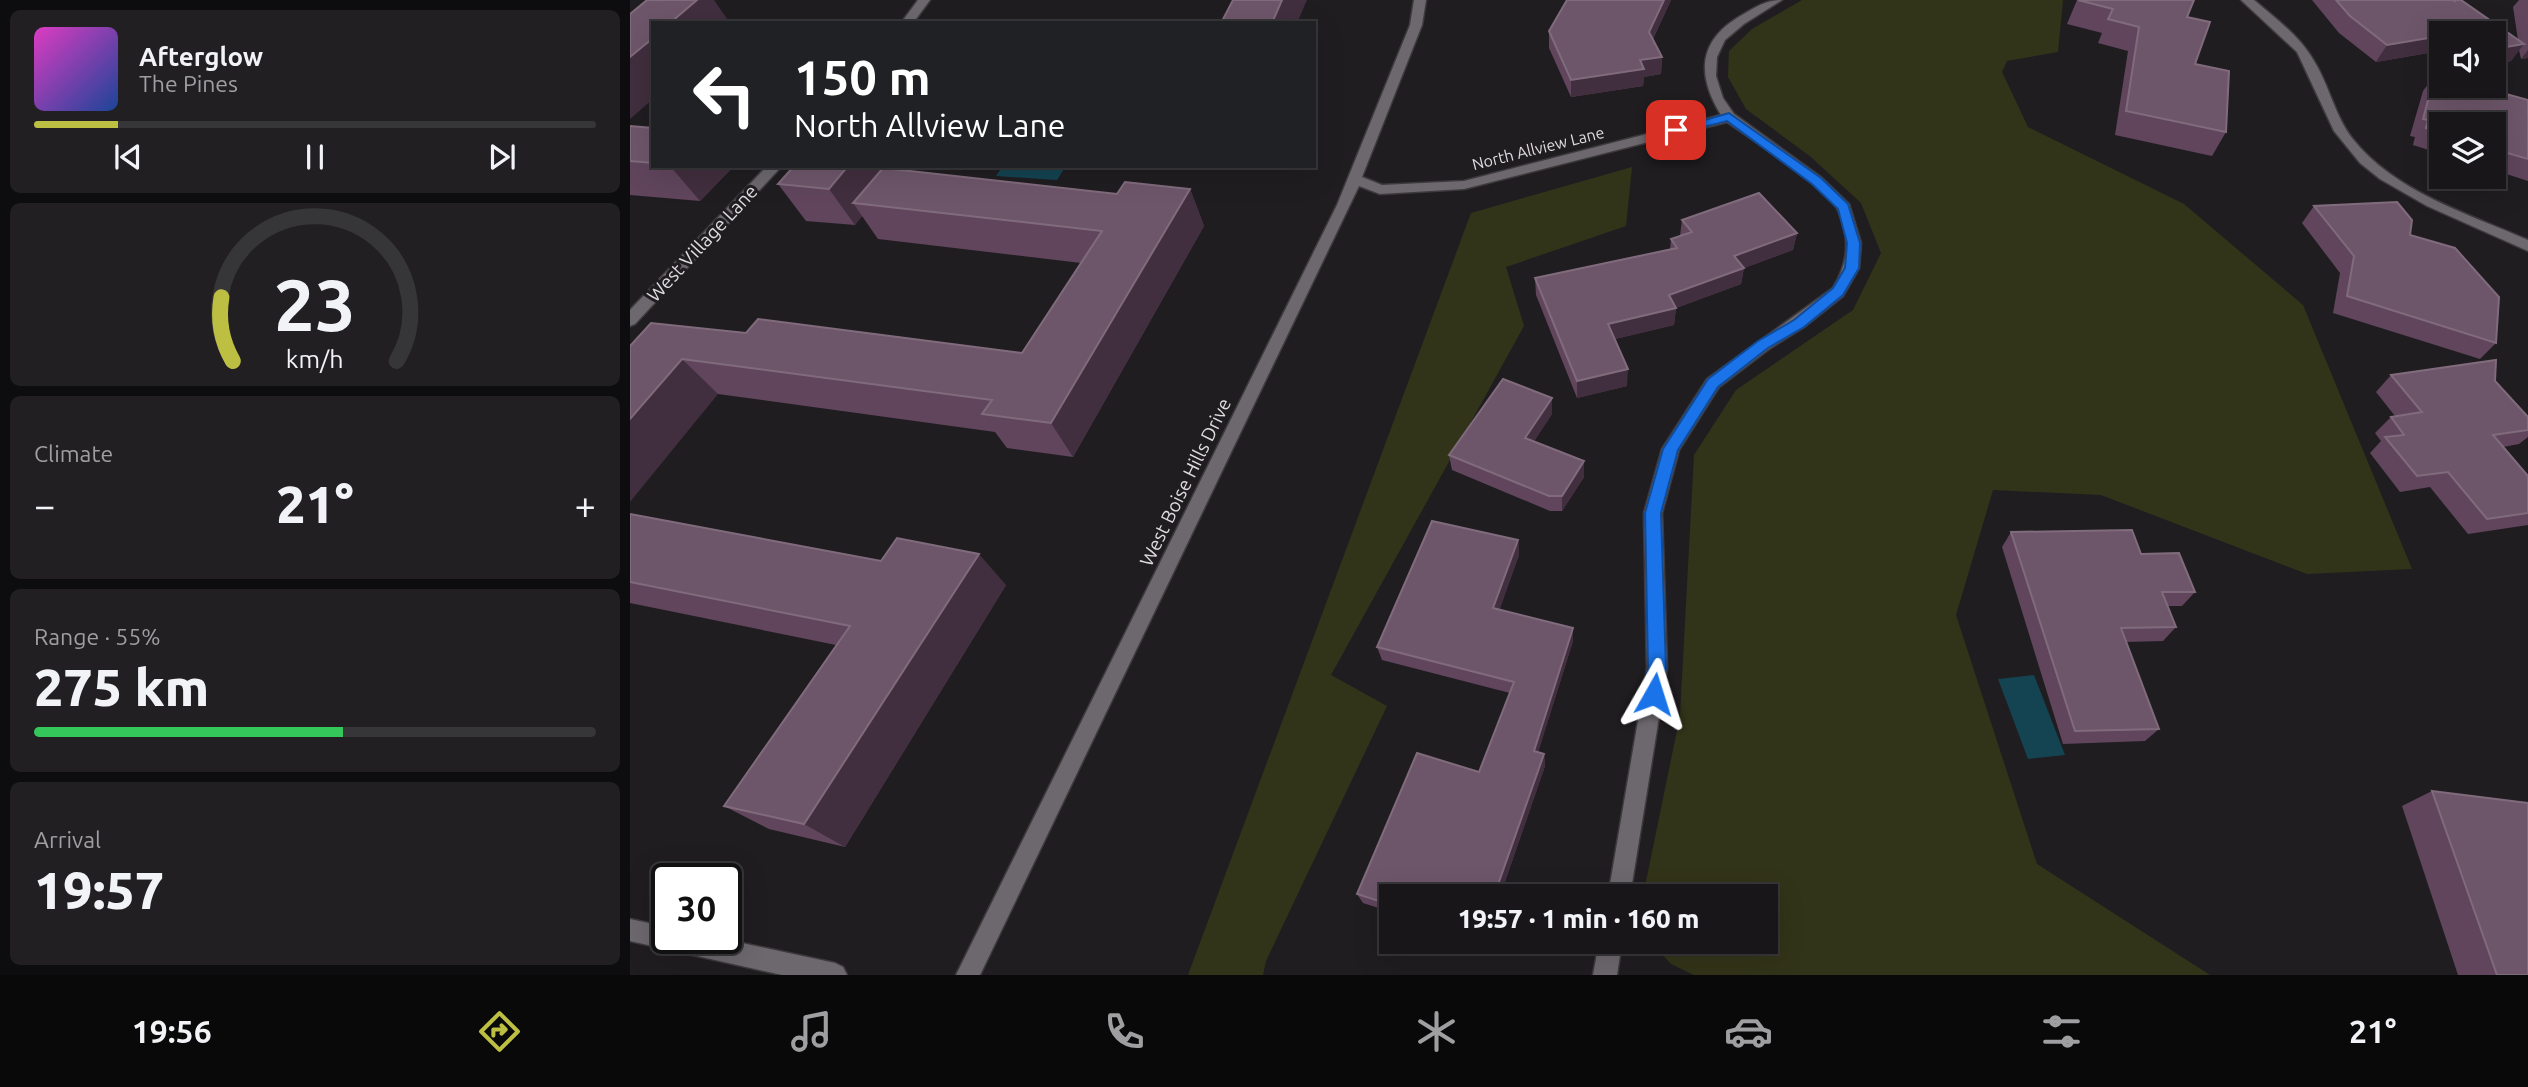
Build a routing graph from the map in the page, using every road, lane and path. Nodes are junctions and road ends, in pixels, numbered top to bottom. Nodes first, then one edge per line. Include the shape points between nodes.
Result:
1 (924, 0) edge
2 (1420, 0) edge
3 (1776, 0) edge
4 (2247, 0) edge
5 (908, 21) edge
6 (1729, 117) junction
7 (773, 168) edge
8 (1355, 179) junction
9 (2528, 246) edge
10 (630, 320) edge
11 (1621, 884) edge
12 (630, 930) edge
13 (1609, 954) edge
14 (835, 975) edge
15 (968, 975) edge
16 (1605, 975) edge

1 - 5 street
2 - 8 street, West Boise Hills Drive via 1416,25
3 - 6 street via 1720,38 1711,57 1710,76
4 - 9 street via 2302,50 2349,144 2381,172 2433,202
6 - 8 street, North Allview Lane via 1464,185 1380,190
6 - 11 street via 1817,181 1844,207 1854,243 1852,268 1838,292 1713,383 1671,449 1653,513 1657,668
7 - 10 street, West Village Lane
8 - 15 street, West Boise Hills Drive
12 - 14 street
13 - 16 street

